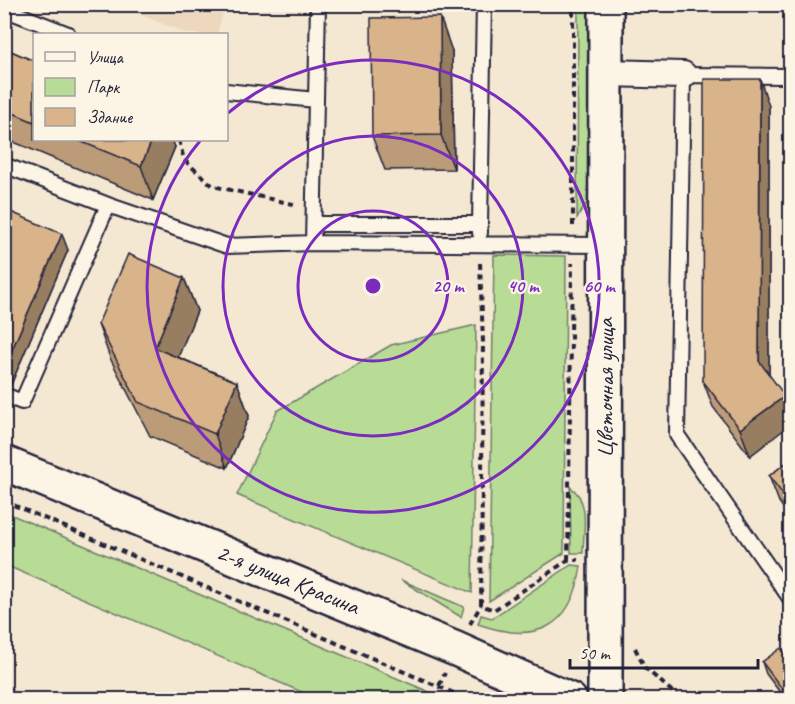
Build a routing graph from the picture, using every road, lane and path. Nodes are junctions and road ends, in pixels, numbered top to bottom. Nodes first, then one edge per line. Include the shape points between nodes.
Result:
1 (318, 4) edge
2 (484, 4) edge
3 (573, 4) edge
4 (606, 4) edge
5 (4, 9) edge
6 (65, 33) edge
7 (606, 73) junction
8 (682, 75) junction
9 (790, 76) edge
10 (228, 91) edge
11 (316, 100) junction
12 (179, 141) edge
13 (4, 165) edge
14 (108, 205) junction
15 (314, 209) junction
16 (314, 224) junction
17 (480, 224) junction
18 (313, 243) junction
19 (480, 244) junction
20 (588, 245) junction
21 (4, 395) edge
22 (4, 463) edge
23 (4, 501) edge
24 (568, 560) junction
25 (605, 561) junction
26 (790, 598) edge
27 (634, 647) dead end
28 (470, 699) edge
29 (570, 699) edge
30 (605, 699) edge
31 (682, 699) edge

1 - 11 lane
2 - 17 lane
3 - 20 path
4 - 7 street, Цветочная улица
5 - 6 lane
7 - 8 street
7 - 20 street, Цветочная улица
8 - 9 lane
8 - 26 lane via 677,435
10 - 11 lane
11 - 15 lane
12 - 15 path via 184,160 213,186
13 - 14 lane
14 - 18 lane via 226,246
14 - 21 lane via 22,402
15 - 16 lane
16 - 17 lane
16 - 18 lane
17 - 19 lane
18 - 19 lane
19 - 20 lane
19 - 24 path via 481,604 494,610
20 - 24 path
20 - 25 street, Цветочная улица
22 - 29 street, 2-я улица Красина via 446,644
23 - 28 path
24 - 25 path
25 - 30 street, Цветочная улица
27 - 31 path via 645,668

